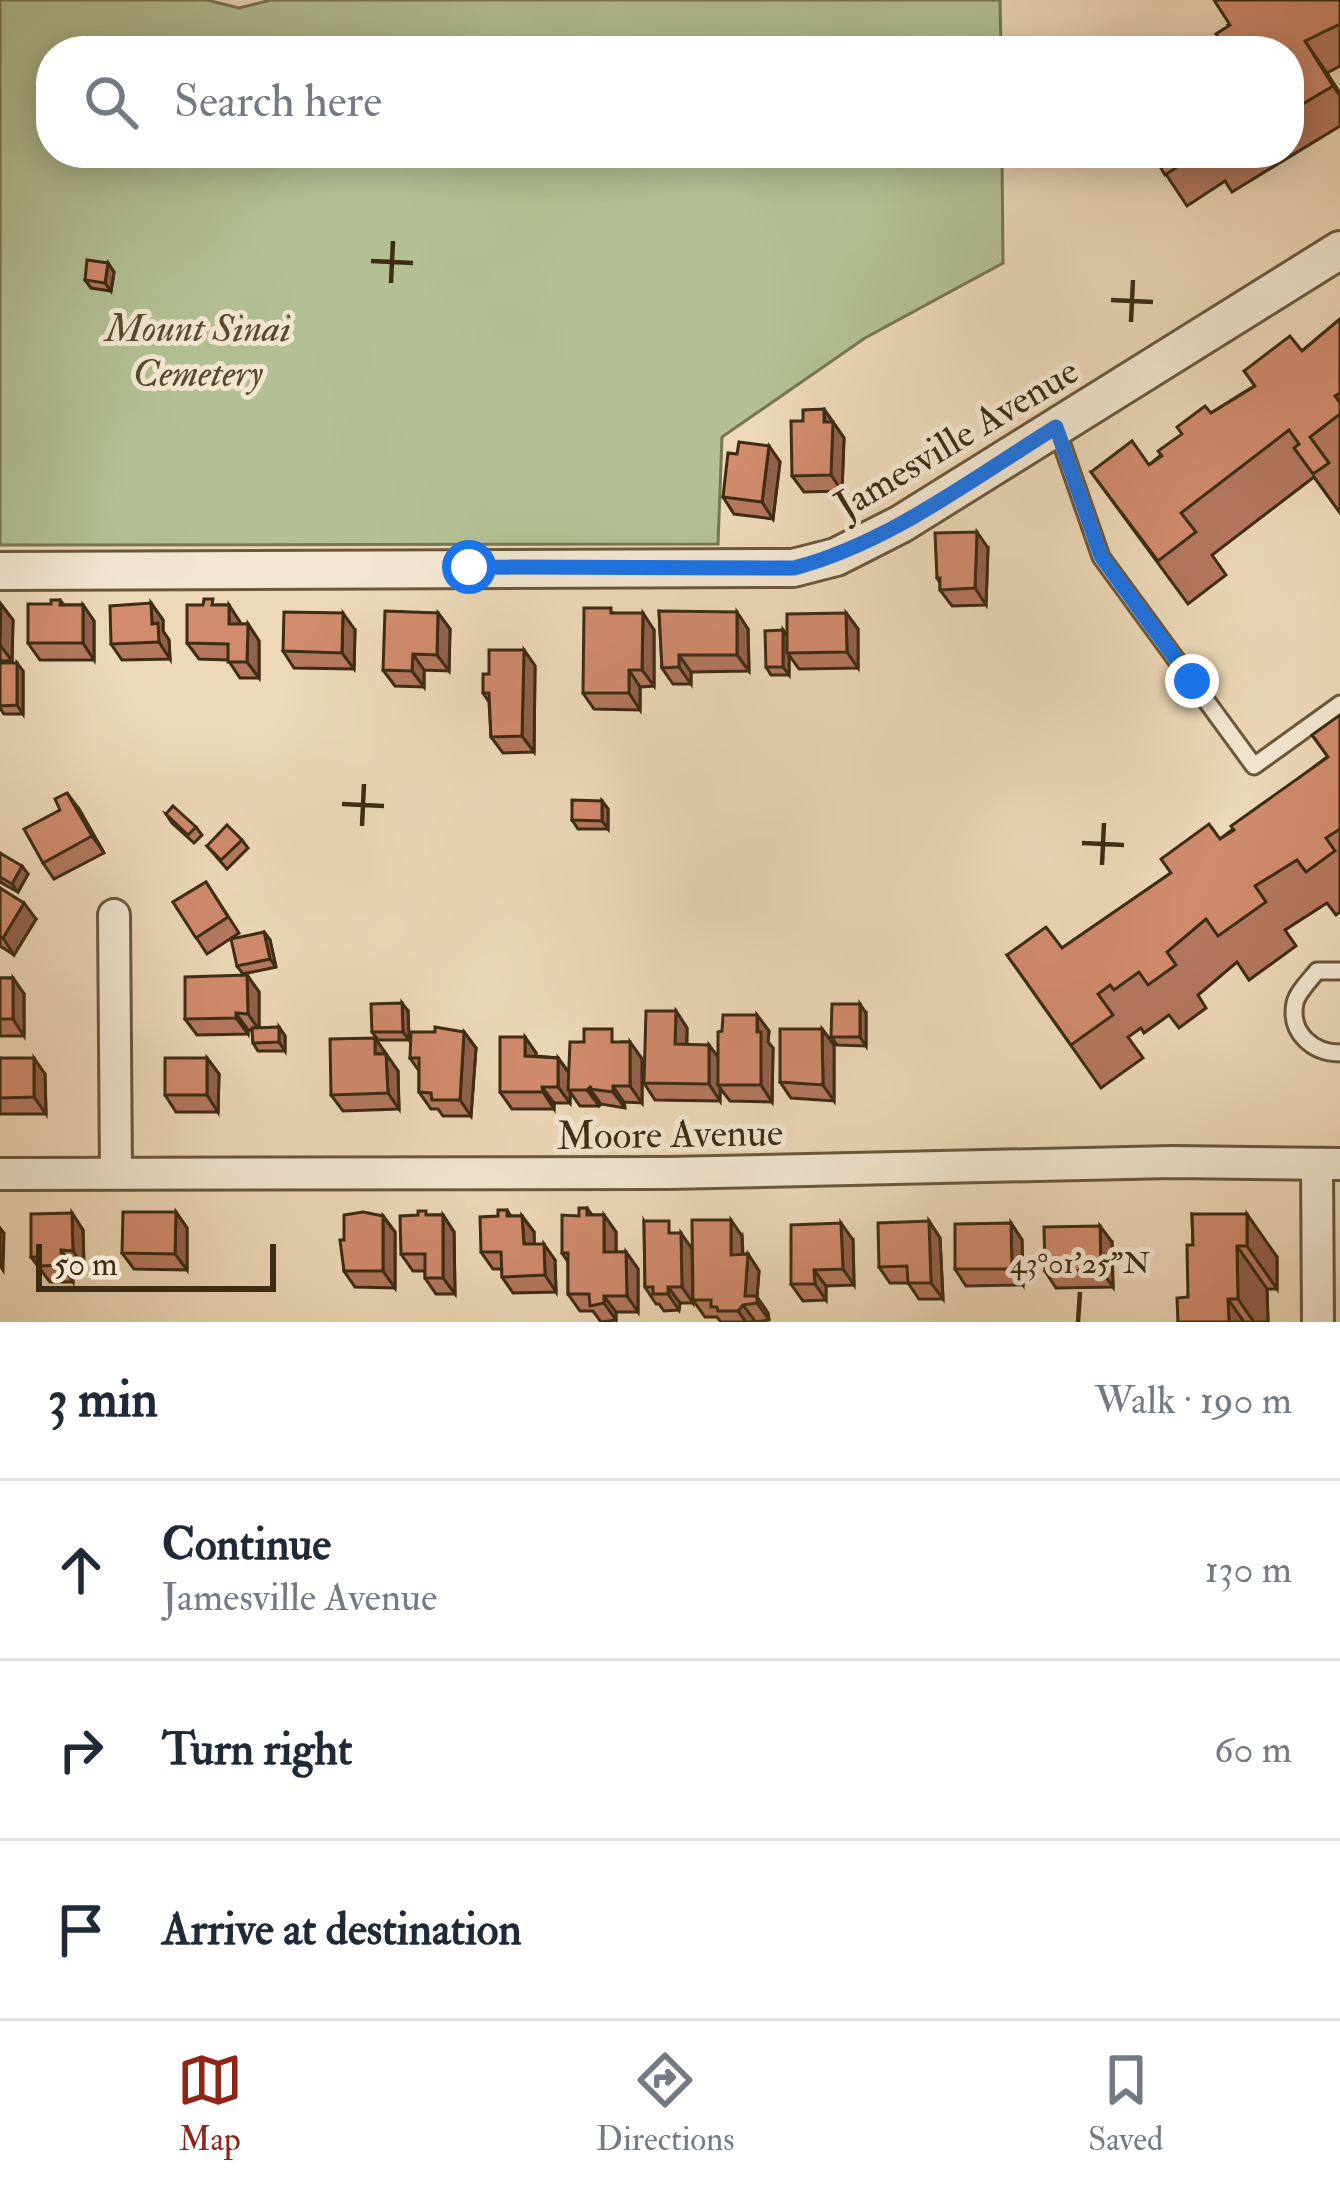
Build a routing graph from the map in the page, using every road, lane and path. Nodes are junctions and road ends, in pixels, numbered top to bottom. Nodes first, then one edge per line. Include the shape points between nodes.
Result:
1 (1340, 250) edge
2 (1056, 427) junction
3 (0, 571) edge
4 (1340, 704) edge
5 (114, 915) dead end
6 (1340, 971) edge
7 (1340, 1053) edge
8 (1329, 1164) edge
9 (116, 1173) junction
10 (0, 1174) edge
11 (1318, 1322) edge

1 - 2 street, Jamesville Avenue
2 - 3 street, Jamesville Avenue via 901,524 794,568
2 - 4 lane via 1101,556 1254,766
5 - 9 street
6 - 7 lane via 1317,971 1295,1000 1296,1029 1312,1047
8 - 9 street, Moore Avenue
8 - 11 street
9 - 10 street, Moore Avenue

